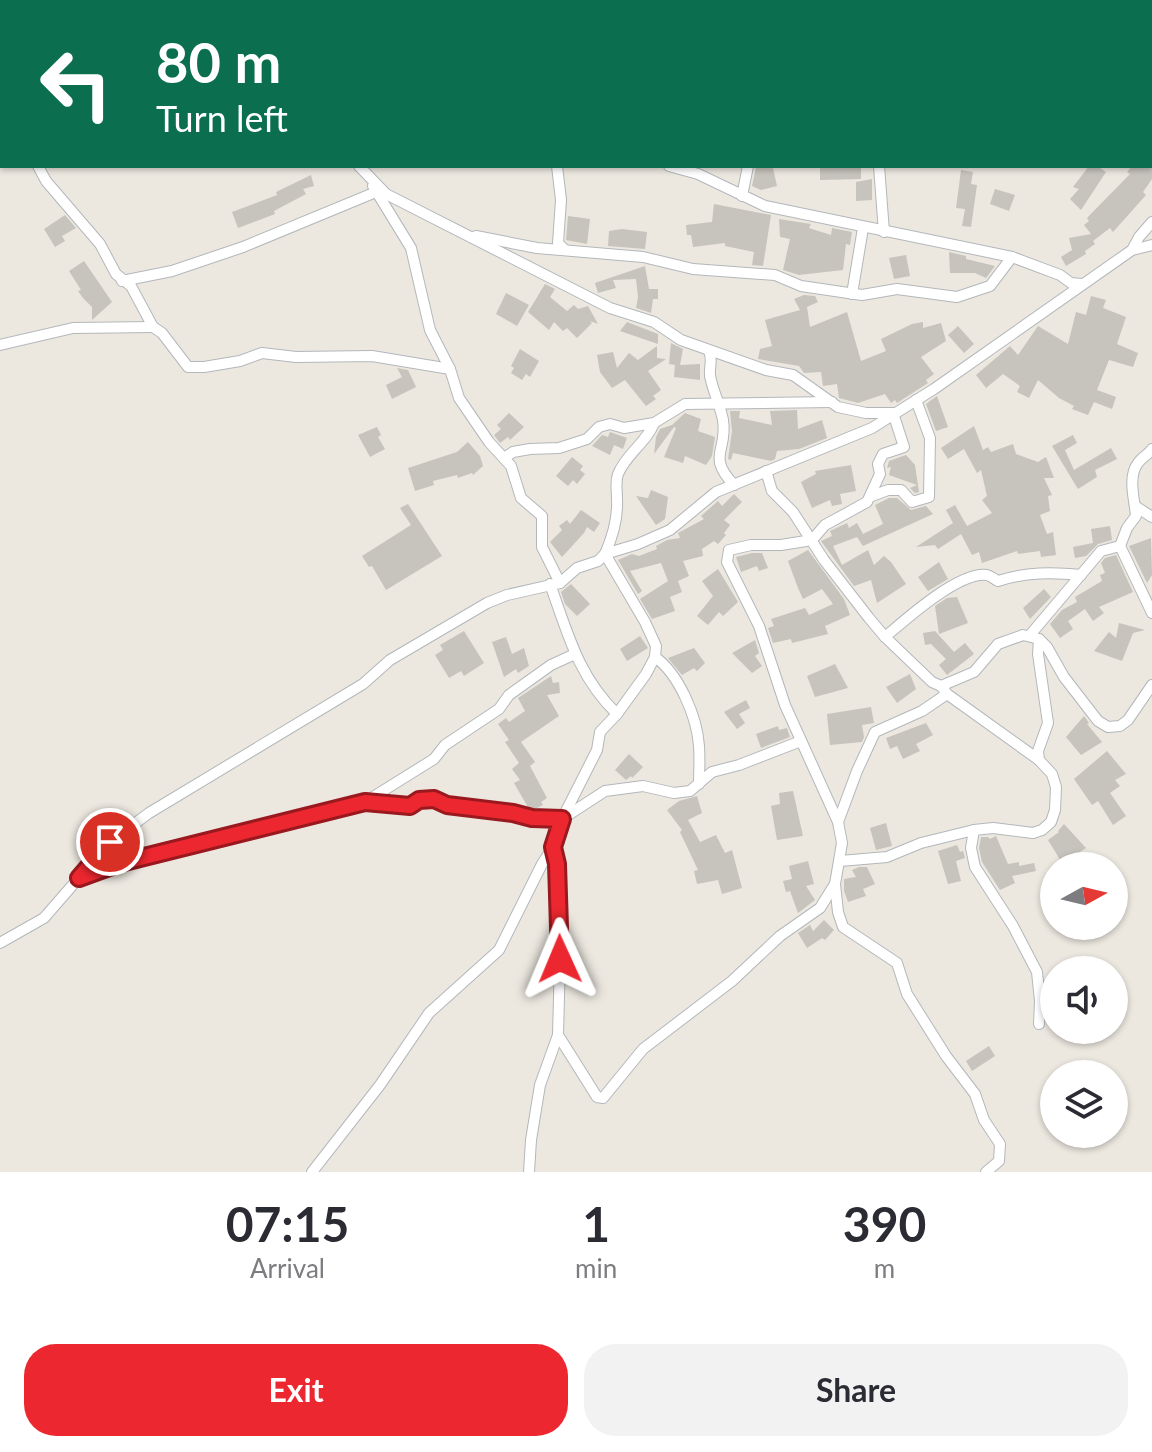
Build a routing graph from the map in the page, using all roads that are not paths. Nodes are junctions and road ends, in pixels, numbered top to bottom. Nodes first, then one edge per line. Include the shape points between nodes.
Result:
1 (39, 168) edge
2 (352, 168) edge
3 (361, 168) edge
4 (557, 168) edge
5 (676, 168) edge
6 (748, 168) edge
7 (879, 168) edge
8 (371, 180) junction
9 (376, 192) junction
10 (742, 196) junction
11 (1152, 222) edge
12 (863, 228) junction
13 (458, 232) junction
14 (884, 232) junction
15 (1152, 245) edge
16 (565, 250) junction
17 (1132, 250) junction
18 (1012, 257) junction
19 (122, 281) junction
20 (1081, 284) junction
21 (852, 294) junction
22 (153, 327) junction
23 (0, 345) edge
24 (709, 351) junction
25 (450, 369) junction
26 (916, 400) junction
27 (832, 402) junction
28 (720, 405) junction
29 (893, 413) junction
30 (654, 423) junction
31 (1152, 449) edge
32 (504, 458) junction
33 (766, 471) junction
34 (734, 485) junction
35 (872, 496) junction
36 (1135, 506) junction
37 (1152, 517) edge
38 (812, 540) junction
39 (1120, 546) junction
40 (605, 554) junction
41 (1081, 575) junction
42 (555, 584) junction
43 (1152, 613) edge
44 (885, 637) junction
45 (1034, 637) junction
46 (575, 654) junction
47 (655, 657) junction
48 (1152, 685) edge
49 (944, 690) junction
50 (617, 714) junction
51 (801, 741) junction
52 (1039, 760) junction
53 (699, 784) junction
54 (365, 802) junction
55 (562, 819) junction
56 (838, 822) junction
57 (974, 830) junction
58 (553, 847) junction
59 (840, 861) junction
60 (79, 878) junction
61 (835, 884) junction
62 (0, 943) edge
63 (1039, 1024) dead end
64 (558, 1035) junction
65 (312, 1172) edge
66 (529, 1172) edge
67 (986, 1172) edge

1 - 19 street via 100,244
2 - 8 street
3 - 8 street
4 - 16 street via 558,243
5 - 10 street
6 - 10 street
7 - 14 street
8 - 9 street
8 - 13 street via 386,194
9 - 19 street via 233,251
9 - 25 street via 411,248 430,330
10 - 12 street
11 - 17 street
12 - 14 street
12 - 21 street
13 - 16 street
13 - 24 street
14 - 18 street
15 - 17 street
16 - 21 street via 775,275 801,286
17 - 20 street
18 - 20 street
18 - 21 street via 990,286 957,297 897,289
19 - 22 street via 131,286
20 - 26 street
22 - 23 street via 73,328
22 - 25 street via 188,367 262,353 372,356
24 - 27 street via 793,375
24 - 28 street via 709,372
25 - 32 street via 459,398
26 - 29 street
26 - 35 street via 930,438 929,497 912,502 901,490
27 - 28 street
27 - 29 street via 853,411
28 - 30 street via 685,404
28 - 34 street via 724,438 718,455 722,472
29 - 33 street via 851,437
29 - 35 street via 904,447 883,454
30 - 32 street via 624,428 610,424 559,448 513,452
30 - 40 street via 619,472 613,535
31 - 36 street via 1138,463 1133,478
32 - 42 street via 521,498 542,516 542,547
33 - 34 street
33 - 38 street via 772,491
34 - 40 street via 716,492 670,530
35 - 38 street via 825,525
36 - 37 street
36 - 39 street via 1136,516
38 - 44 street
38 - 51 street via 729,550 727,562 759,626
39 - 41 street via 1101,551
39 - 43 street
40 - 42 street
40 - 47 street via 645,622
41 - 44 street via 1043,572 998,581 987,575 972,577 925,601
41 - 45 street
42 - 46 street
42 - 60 street via 487,603 390,660 363,684 149,813 110,842
44 - 49 street
45 - 48 street via 1108,727 1128,720
45 - 49 street via 1023,635 998,644 974,672
45 - 52 street via 1048,723
46 - 50 street via 590,684
46 - 54 street via 551,665 445,745 434,759
47 - 50 street
47 - 53 street via 664,663 691,712 699,746
49 - 52 street
49 - 56 street via 922,711 875,732
50 - 55 street via 600,732 597,750
51 - 53 street via 712,772
51 - 56 street
52 - 57 street via 1056,787 1051,822 1033,833
53 - 55 street via 681,794 643,786 605,791
54 - 55 street via 410,806 434,799
54 - 60 street
55 - 58 street
56 - 59 street
57 - 59 street via 887,857
57 - 63 street via 975,867 1037,972
58 - 64 street via 559,906
58 - 65 street via 499,950 429,1013
59 - 61 street
60 - 62 street via 44,918
61 - 64 street via 820,908 643,1049 603,1098 597,1097
61 - 67 street via 843,927 897,963 907,994 975,1094 1000,1144 999,1161
64 - 66 street via 540,1085

